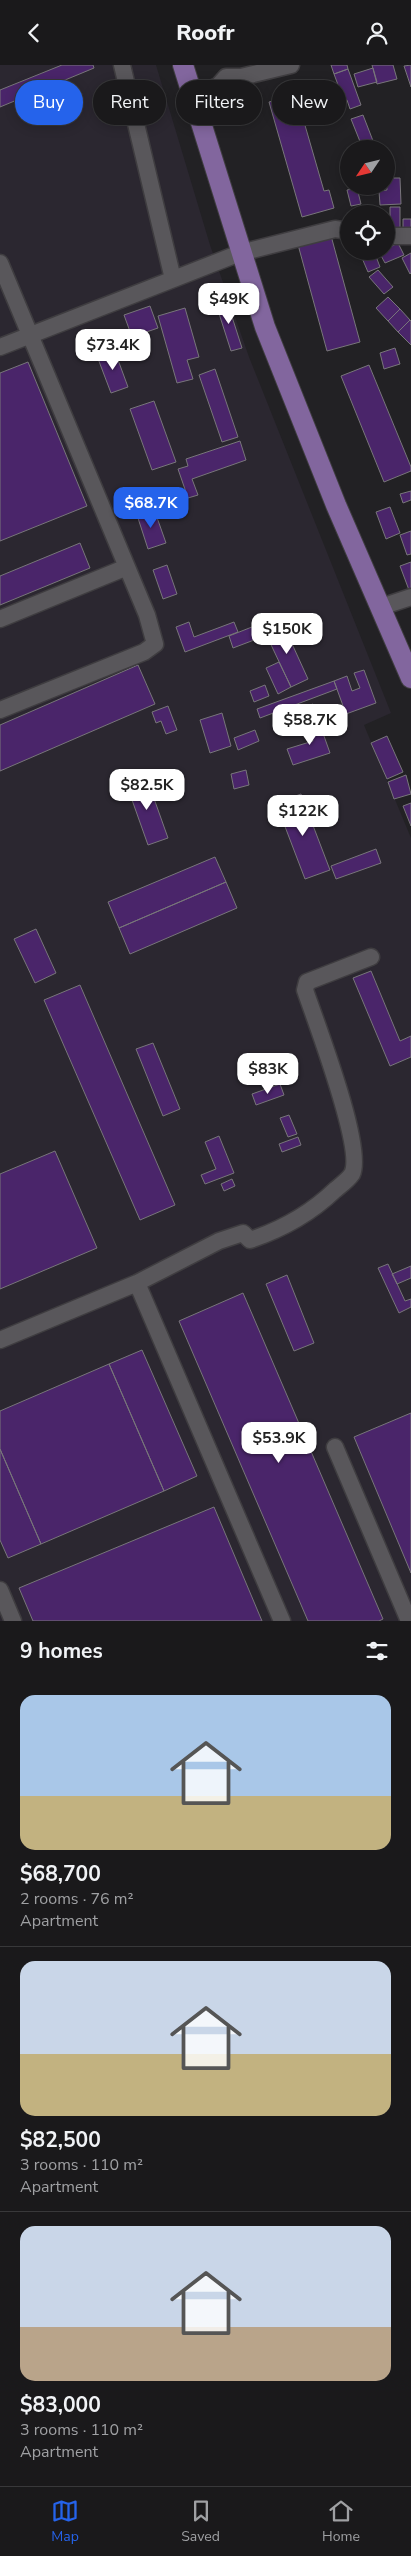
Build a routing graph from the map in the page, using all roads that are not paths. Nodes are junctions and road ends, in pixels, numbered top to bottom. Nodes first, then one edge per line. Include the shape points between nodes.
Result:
1 (122, 65) edge
2 (183, 65) edge
3 (291, 65) edge
4 (188, 80) edge
5 (223, 80) edge
6 (201, 125) edge
7 (340, 230) edge
8 (395, 236) edge
9 (411, 236) edge
10 (240, 253) junction
11 (0, 263) edge
12 (173, 279) junction
13 (30, 335) junction
14 (0, 347) edge
15 (127, 567) junction
16 (411, 597) edge
17 (381, 607) junction
18 (0, 619) edge
19 (411, 678) edge
20 (0, 710) edge
21 (371, 957) dead end
22 (137, 1283) junction
23 (0, 1341) edge
24 (335, 1447) dead end
25 (0, 1589) edge
26 (13, 1621) edge
27 (282, 1621) edge
28 (409, 1621) edge

1 - 12 street
2 - 4 main road
3 - 5 street
6 - 10 main road
7 - 10 street
8 - 9 street
10 - 12 street
10 - 17 main road via 284,378
11 - 13 street
12 - 13 street
13 - 14 street
13 - 15 street
15 - 18 street
15 - 20 street via 155,644 144,652
16 - 17 street
17 - 19 main road
21 - 22 street via 307,982 305,990 342,1097 353,1173 316,1208 277,1231 250,1240 243,1233 219,1241
22 - 23 street
22 - 27 street
24 - 28 street
25 - 26 street

